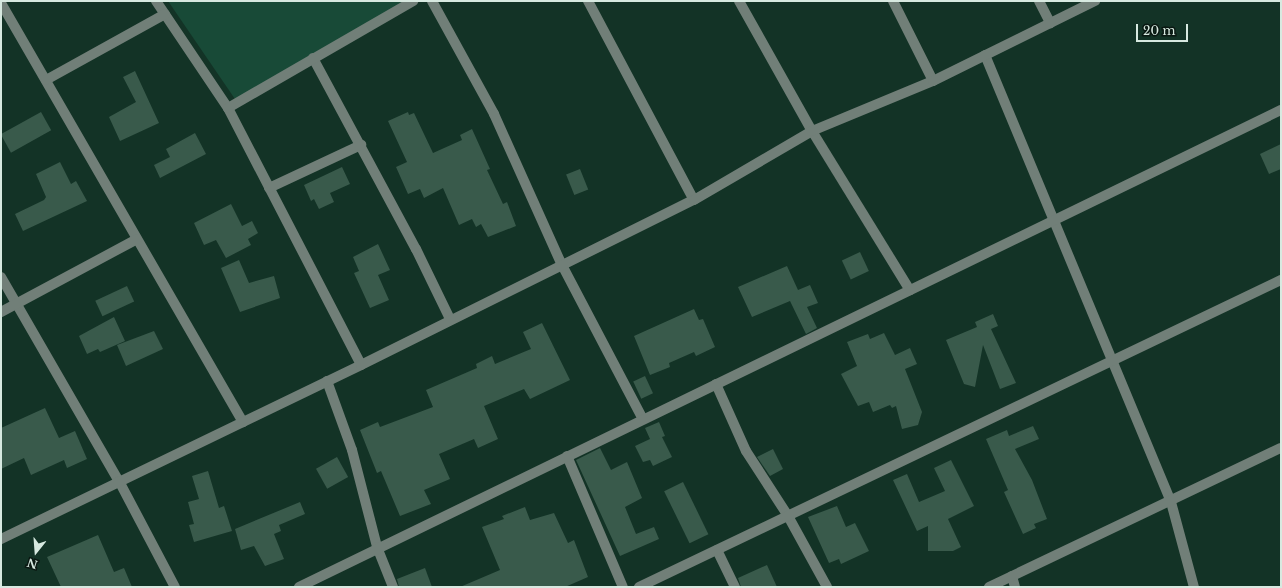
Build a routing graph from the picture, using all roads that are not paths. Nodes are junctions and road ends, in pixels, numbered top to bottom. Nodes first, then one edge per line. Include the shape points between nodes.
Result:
1 (156, 1) edge
2 (413, 1) edge
3 (432, 1) edge
4 (588, 1) edge
5 (739, 1) edge
6 (893, 1) edge
7 (1039, 1) edge
8 (1095, 1) edge
9 (1, 3) edge
10 (165, 14) junction
11 (1050, 23) junction
12 (985, 55) junction
13 (313, 58) junction
14 (46, 80) junction
15 (933, 81) junction
16 (228, 108) junction
17 (1281, 110) edge
18 (812, 131) junction
19 (361, 145) junction
20 (269, 188) junction
21 (694, 200) junction
22 (1054, 220) junction
23 (137, 239) junction
24 (562, 265) junction
25 (1, 276) edge
26 (1281, 280) edge
27 (910, 290) junction
28 (16, 303) junction
29 (1, 312) edge
30 (450, 319) junction
31 (1113, 359) junction
32 (361, 365) junction
33 (327, 382) junction
34 (716, 384) junction
35 (643, 419) junction
36 (243, 422) junction
37 (1281, 448) edge
38 (567, 456) junction
39 (119, 481) junction
40 (1171, 502) junction
41 (788, 516) junction
42 (1, 539) edge
43 (377, 547) junction
44 (717, 550) junction
45 (1012, 576) junction
46 (175, 587) edge
47 (299, 587) edge
48 (393, 587) edge
49 (622, 587) edge
50 (639, 587) edge
51 (735, 587) edge
52 (827, 587) edge
53 (989, 587) edge
54 (1015, 587) edge
55 (1194, 587) edge

1 - 10 street
2 - 13 street
3 - 24 street via 494,114
4 - 21 street
5 - 18 street
6 - 15 street
7 - 11 street
8 - 11 street
9 - 14 street
10 - 14 street
10 - 16 street
11 - 12 street
12 - 15 street
12 - 22 street
13 - 16 street
13 - 19 street
14 - 23 street
15 - 18 street
16 - 20 street
17 - 22 street
18 - 21 street
18 - 27 street
19 - 20 street
19 - 30 street
20 - 32 street
21 - 24 street
22 - 27 street
22 - 31 street
23 - 28 street
23 - 36 street
24 - 30 street
24 - 35 street
25 - 28 street
26 - 31 street
27 - 34 street
28 - 29 street
28 - 39 street
30 - 32 street
31 - 40 street
31 - 41 street
32 - 33 street
33 - 36 street
33 - 43 street via 352,450
34 - 35 street
34 - 41 street via 746,451
35 - 38 street
36 - 39 street
37 - 40 street
38 - 43 street
38 - 49 street
39 - 42 street
39 - 46 street
40 - 45 street
40 - 55 street
41 - 44 street
41 - 52 street
43 - 47 street
43 - 48 street
44 - 50 street
44 - 51 street
45 - 53 street
45 - 54 street

